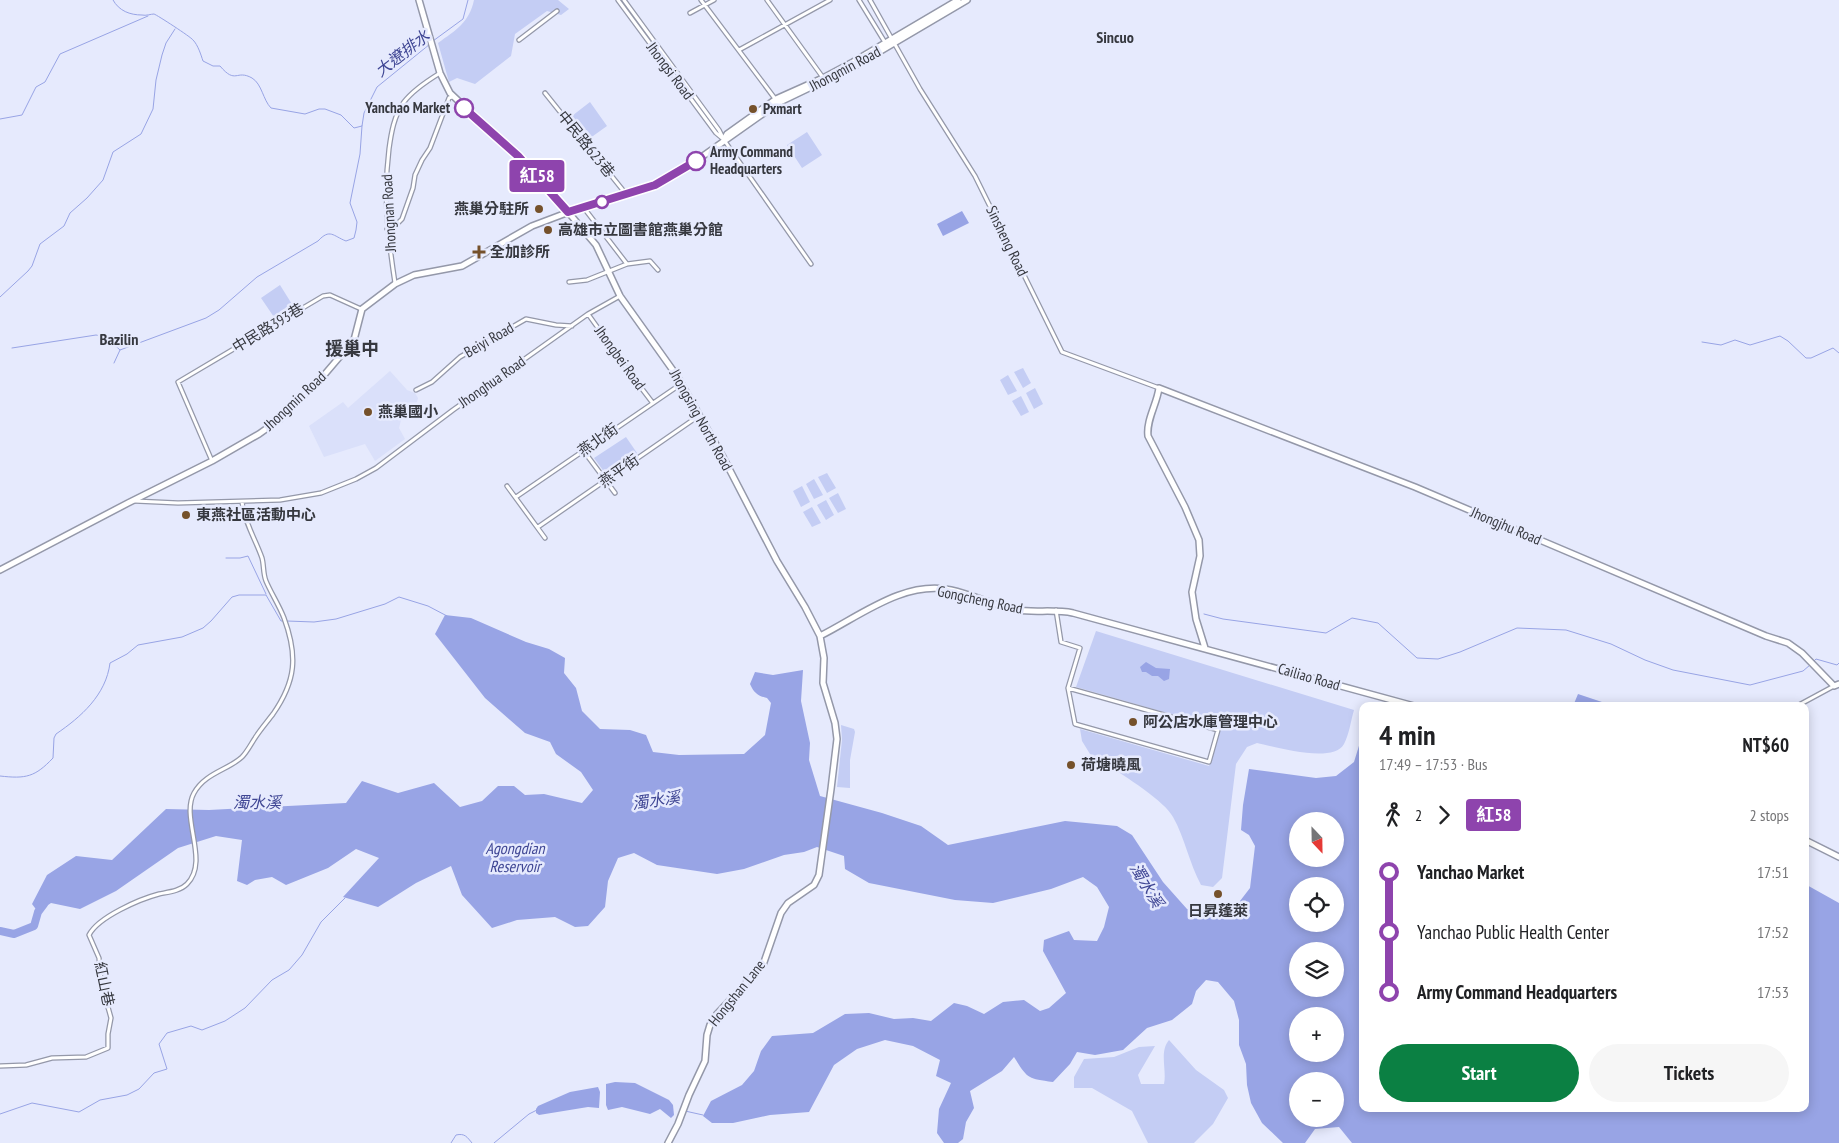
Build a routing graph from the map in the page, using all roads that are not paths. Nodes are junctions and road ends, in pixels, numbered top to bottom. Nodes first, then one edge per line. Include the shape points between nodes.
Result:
1 (419, 0) edge
2 (618, 0) edge
3 (624, 0) edge
4 (701, 0) edge
5 (714, 0) edge
6 (767, 0) edge
7 (830, 0) edge
8 (859, 0) edge
9 (870, 0) edge
10 (958, 0) edge
11 (967, 0) edge
12 (705, 5) junction
13 (557, 11) dead end
14 (690, 13) dead end
15 (786, 25) junction
16 (520, 40) dead end
17 (893, 41) junction
18 (885, 44) junction
19 (739, 50) junction
20 (440, 73) junction
21 (824, 80) junction
22 (545, 93) dead end
23 (452, 97) junction
24 (777, 101) junction
25 (724, 140) junction
26 (626, 194) junction
27 (584, 208) junction
28 (568, 212) junction
29 (387, 229) junction
30 (627, 264) junction
31 (811, 264) dead end
32 (658, 270) dead end
33 (609, 272) junction
34 (569, 282) dead end
35 (395, 284) junction
36 (620, 296) junction
37 (362, 309) junction
38 (588, 314) junction
39 (572, 326) junction
40 (681, 383) junction
41 (1159, 388) junction
42 (416, 390) dead end
43 (652, 402) junction
44 (700, 415) junction
45 (583, 450) junction
46 (212, 461) junction
47 (606, 480) junction
48 (507, 486) dead end
49 (615, 493) dead end
50 (516, 498) junction
51 (132, 501) junction
52 (242, 502) junction
53 (538, 526) junction
54 (546, 538) dead end
55 (0, 570) edge
56 (1056, 610) junction
57 (820, 636) junction
58 (1205, 648) junction
59 (1836, 685) edge
60 (1068, 688) junction
61 (1400, 702) edge
62 (1804, 702) edge
63 (832, 789) joint
64 (1809, 842) edge
65 (1839, 857) edge
66 (0, 1066) edge
67 (668, 1143) edge

1 - 20 street
2 - 25 street, Jhongsi Road
3 - 25 street, Jhongsi Road
4 - 12 street
5 - 12 street
6 - 15 street
7 - 15 street
8 - 18 street
9 - 17 street, Sinsheng Road
10 - 17 street, Jhongmin Road
11 - 17 street, Jhongmin Road
12 - 14 street
12 - 19 street
13 - 16 street
15 - 19 street
15 - 21 street
17 - 18 street, Jhongmin Road
17 - 21 street, Jhongmin Road
17 - 41 street, Sinsheng Road via 975,176 1062,352
18 - 21 street, Jhongmin Road
19 - 24 street
20 - 23 street
20 - 29 street, Jhongnan Road via 404,101 394,123 385,193
21 - 24 street, Jhongmin Road
22 - 26 street, 中民路623巷
23 - 28 street, Jhongsing North Road via 518,156
23 - 29 street via 415,175 402,220
24 - 25 street, Jhongmin Road
25 - 26 street, Jhongmin Road via 686,168 655,185
25 - 31 street, Jhongsi Road
26 - 27 street, Jhongmin Road
27 - 28 street, Jhongmin Road
27 - 30 street
28 - 33 street, Jhongsing North Road via 596,246
28 - 35 street, Jhongmin Road via 532,226 462,266 414,275
29 - 35 street, Jhongnan Road
30 - 32 street via 650,261
30 - 33 street
33 - 34 street
33 - 36 street, Jhongsing North Road
35 - 37 street, Jhongmin Road
36 - 38 street, Jhonghua Road
36 - 40 street, Jhongsing North Road
37 - 46 street, Jhongmin Road via 352,344 314,387 280,419
37 - 46 street, 中民路393巷 via 322,296 178,382
38 - 39 street, Jhonghua Road
38 - 43 street, Jhongbei Road
39 - 42 street, Beiyi Road via 526,319 460,357 432,382
39 - 52 street, Jhonghua Road via 356,480 321,493
40 - 43 street, 燕北街
40 - 44 street, Jhongsing North Road
41 - 58 street via 1148,436 1199,540 1200,556 1192,592
41 - 59 street, Jhongjhu Road via 1415,487 1788,643
43 - 45 street, 燕北街
44 - 47 street, 燕平街
44 - 57 street, Jhongsing North Road
45 - 47 street
45 - 50 street, 燕北街
46 - 51 street, Jhongmin Road
47 - 49 street
47 - 53 street, 燕平街
48 - 50 street
50 - 53 street
51 - 52 street, Jhonghua Road
51 - 55 street, Jhongmin Road
52 - 66 street, 紅山巷 via 244,518 262,560 265,579 284,618 292,648 294,667 282,698 242,757 201,783 195,792 191,804 196,865 186,885 109,915 89,935 99,958 101,981 109,992 106,1000 111,1018 108,1048 86,1057 52,1058 26,1065
53 - 54 street
56 - 57 street, Gongcheng Road via 1022,611 949,590 928,589 892,597
56 - 58 street, Gongcheng Road
56 - 60 street via 1061,642 1080,648
57 - 63 street, Jhongsing North Road via 824,658 823,683 835,723
58 - 61 street, Cailiao Road
59 - 62 street
60 - 60 street via 1075,724 1209,762 1218,730
63 - 67 street, Hongshan Lane via 819,875 814,885 788,903 781,913 763,965 710,1024 705,1061
64 - 65 street

